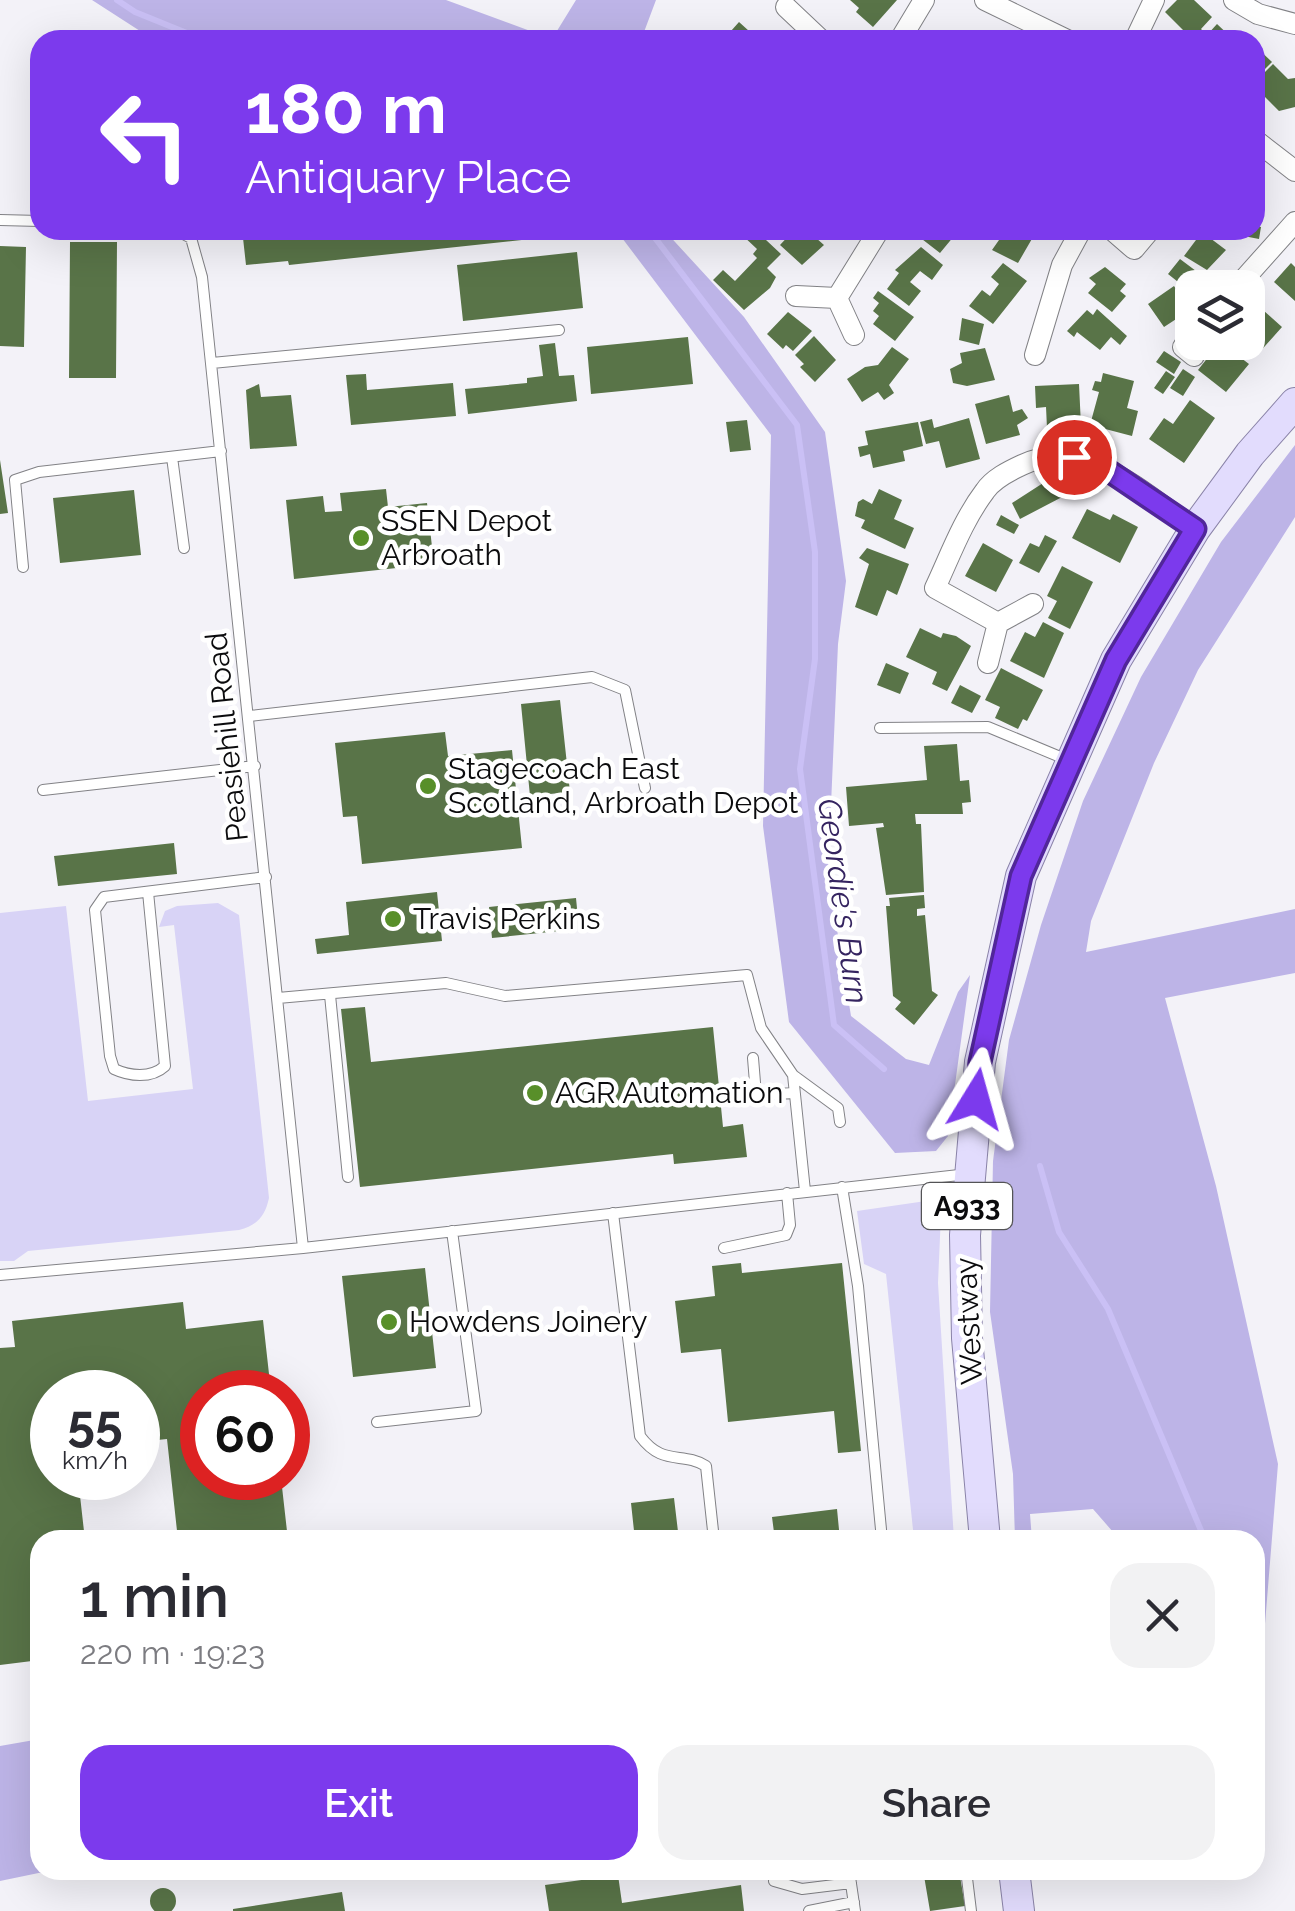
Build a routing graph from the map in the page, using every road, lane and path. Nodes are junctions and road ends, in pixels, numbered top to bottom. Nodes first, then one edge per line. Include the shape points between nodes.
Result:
1 (924, 0) edge
2 (985, 0) edge
3 (1154, 0) edge
4 (1234, 0) edge
5 (786, 7) dead end
6 (1295, 24) edge
7 (807, 30) edge
8 (906, 30) edge
9 (1046, 30) edge
10 (1140, 30) edge
11 (1265, 148) edge
12 (1295, 170) edge
13 (0, 220) edge
14 (30, 220) edge
15 (1295, 222) edge
16 (192, 240) edge
17 (873, 240) edge
18 (1076, 240) edge
19 (1124, 240) edge
20 (1142, 240) edge
21 (1252, 270) edge
22 (796, 296) dead end
23 (837, 298) junction
24 (559, 330) dead end
25 (854, 334) dead end
26 (1036, 356) dead end
27 (212, 363) junction
28 (1295, 403) edge
29 (221, 451) junction
30 (172, 457) junction
31 (1195, 529) junction
32 (184, 548) dead end
33 (23, 567) dead end
34 (1033, 604) dead end
35 (998, 623) junction
36 (988, 663) dead end
37 (250, 716) junction
38 (880, 728) dead end
39 (1071, 762) junction
40 (255, 766) junction
41 (644, 788) dead end
42 (43, 790) dead end
43 (266, 877) junction
44 (148, 892) junction
45 (330, 994) junction
46 (278, 998) junction
47 (752, 1058) dead end
48 (793, 1075) junction
49 (794, 1093) junction
50 (840, 1122) dead end
51 (969, 1174) junction
52 (348, 1177) dead end
53 (842, 1186) junction
54 (805, 1191) junction
55 (787, 1193) junction
56 (613, 1213) junction
57 (452, 1231) junction
58 (303, 1248) junction
59 (724, 1248) dead end
60 (0, 1275) edge
61 (377, 1422) dead end
62 (713, 1530) edge
63 (881, 1530) edge
64 (983, 1530) edge
65 (832, 1880) edge
66 (850, 1880) edge
67 (967, 1880) edge
68 (1015, 1880) edge
69 (774, 1881) dead end
70 (855, 1907) edge
71 (826, 1909) edge
72 (810, 1911) edge
73 (971, 1911) edge
74 (1019, 1911) edge

1 - 8 street
2 - 9 street
3 - 10 street
4 - 6 street
5 - 7 street
11 - 12 street
13 - 14 lane
15 - 21 street
16 - 27 lane, Peasiehill Road
17 - 23 street
18 - 26 street
19 - 20 street via 1134,249
22 - 23 street
23 - 25 street
24 - 27 lane
27 - 29 lane, Peasiehill Road
28 - 31 main road, Westway / A933
29 - 30 lane
29 - 37 lane, Peasiehill Road
30 - 32 lane
30 - 33 lane via 15,480
31 - 35 street via 1103,467 1074,457 1038,458 1010,471 987,487 935,588
31 - 39 main road, Westway / A933 via 1116,660
34 - 35 street
35 - 36 street
37 - 40 lane, Peasiehill Road
37 - 41 lane via 592,677 625,690
38 - 39 lane via 988,727
39 - 51 main road, Westway / A933 via 1021,876 980,1062
40 - 42 lane
40 - 43 lane, Peasiehill Road
43 - 44 lane
43 - 46 lane, Peasiehill Road
44 - 44 lane via 165,1066 130,1076 114,1069 110,1056 95,910 104,897
45 - 46 lane
45 - 48 lane via 446,983 505,996 747,976 761,1028
45 - 52 lane
46 - 58 lane, Peasiehill Road
47 - 49 lane via 756,1094
48 - 49 lane
48 - 50 lane via 838,1108
49 - 54 lane
51 - 53 lane
51 - 64 main road, Westway / A933 via 968,1338
53 - 54 lane
53 - 63 lane
54 - 55 lane
55 - 56 lane
55 - 59 lane via 786,1235
56 - 57 lane
56 - 62 lane via 640,1436 660,1455 706,1466
57 - 58 lane
57 - 61 lane via 476,1410
58 - 60 lane
65 - 69 lane via 802,1889
66 - 70 lane
67 - 73 lane
68 - 74 main road
70 - 71 lane
71 - 72 lane

